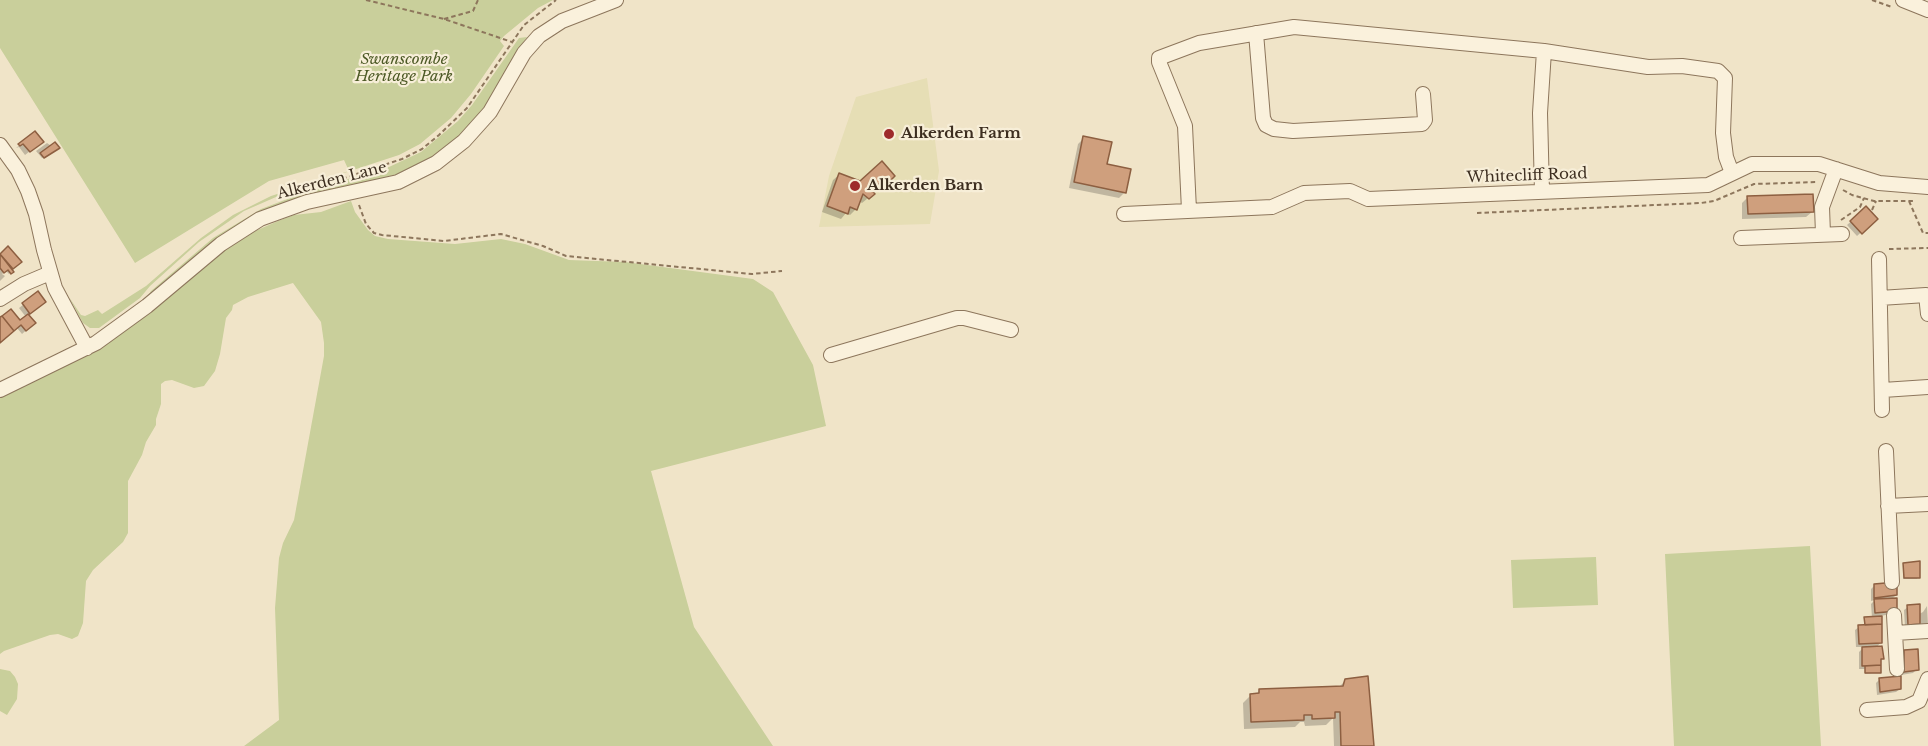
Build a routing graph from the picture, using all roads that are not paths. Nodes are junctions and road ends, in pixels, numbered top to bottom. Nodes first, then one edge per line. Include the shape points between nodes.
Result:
1 (616, 0) edge
2 (1903, 0) edge
3 (1928, 10) edge
4 (1256, 33) junction
5 (1544, 51) junction
6 (1423, 94) dead end
7 (0, 145) edge
8 (1836, 169) junction
9 (1732, 173) junction
10 (1928, 187) edge
11 (1542, 192) junction
12 (1189, 210) junction
13 (1124, 213) dead end
14 (1741, 238) dead end
15 (1884, 254) road end
16 (50, 273) junction
17 (1880, 298) junction
18 (0, 299) edge
19 (1928, 314) edge
20 (1011, 330) dead end
21 (87, 348) junction
22 (831, 355) dead end
23 (1928, 387) edge
24 (0, 390) edge
25 (1883, 390) junction
26 (1882, 410) dead end
27 (1886, 451) dead end
28 (1928, 504) edge
29 (1888, 506) junction
30 (1892, 582) dead end
31 (1893, 615) dead end
32 (1928, 631) edge
33 (1895, 633) junction
34 (1897, 669) dead end
35 (1928, 679) edge
36 (1867, 710) dead end

1 - 21 street, Alkerden Lane via 562,21 538,36 490,112 441,160 406,179 288,208 240,230 147,306
2 - 3 street
4 - 5 street via 1306,27
4 - 6 street via 1263,118 1274,129 1422,124
4 - 12 street via 1199,43 1159,58 1185,126
5 - 9 street via 1648,67 1682,66 1721,72 1725,78 1724,145
5 - 11 street
7 - 16 street via 18,170 33,203
8 - 9 street, Whitecliff Road via 1819,164 1752,164
8 - 10 street, Whitecliff Road via 1879,183
8 - 14 street via 1823,205 1833,234
9 - 11 street, Whitecliff Road via 1708,185
11 - 12 street, Whitecliff Road via 1368,200 1350,191 1304,193 1272,207
12 - 13 street, Whitecliff Road
15 - 17 street
16 - 18 street
16 - 21 street
17 - 19 street via 1926,295
17 - 25 street
20 - 22 street via 957,318
21 - 24 street, Alkerden Lane
23 - 25 street
25 - 26 street
27 - 29 street
28 - 29 street
29 - 30 street
31 - 33 street
32 - 33 street
33 - 34 street
35 - 36 street via 1919,700 1906,707

